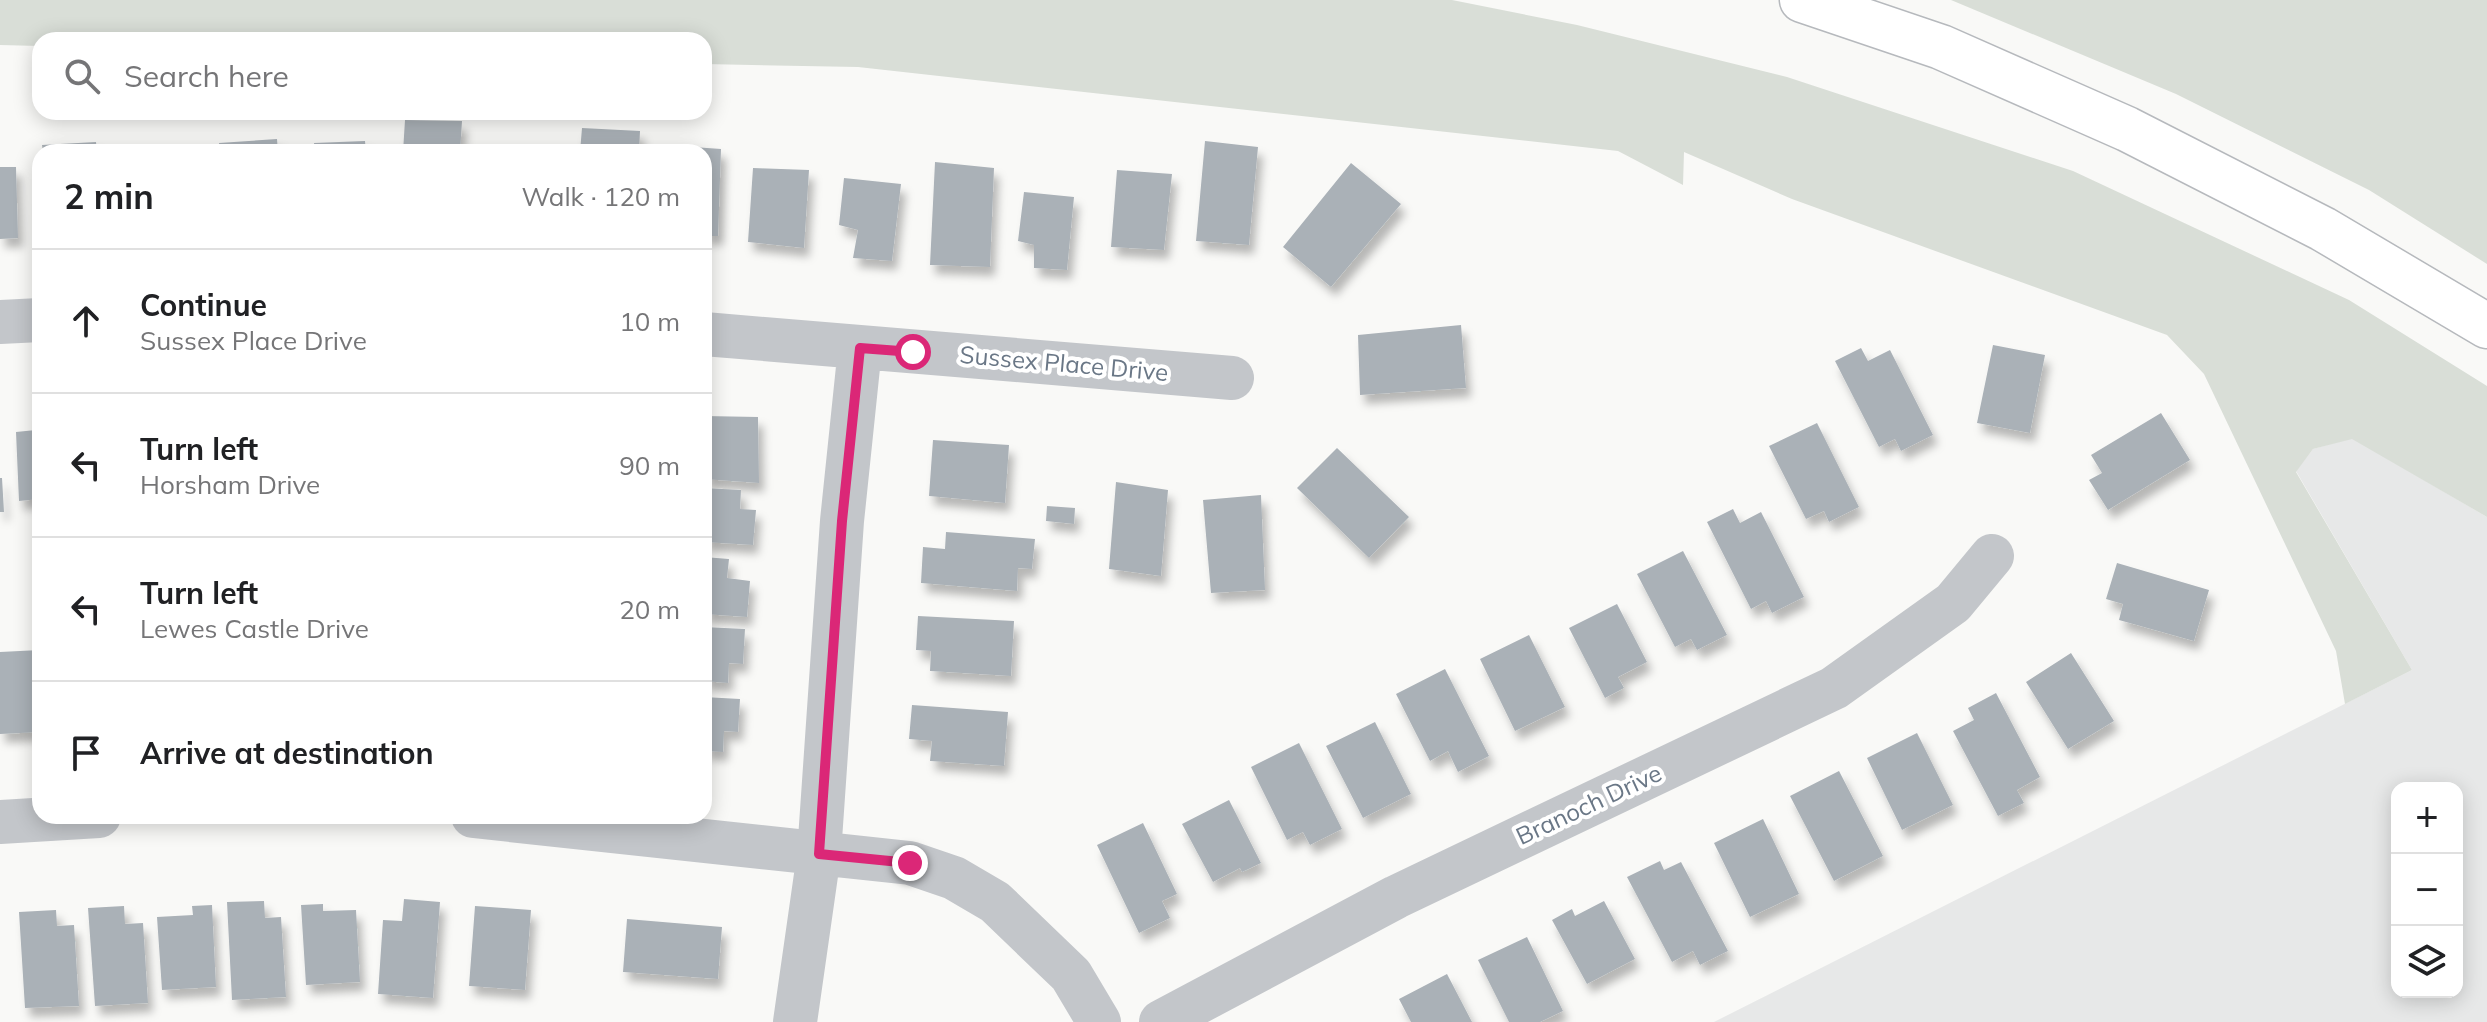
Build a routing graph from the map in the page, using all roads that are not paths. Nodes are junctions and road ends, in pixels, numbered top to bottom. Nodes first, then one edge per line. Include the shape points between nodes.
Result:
1 (1802, 0) edge
2 (32, 320) edge
3 (0, 322) edge
4 (2487, 326) edge
5 (712, 335) edge
6 (860, 348) junction
7 (1232, 378) dead end
8 (1992, 556) dead end
9 (32, 820) edge
10 (0, 822) edge
11 (546, 824) edge
12 (819, 854) junction
13 (795, 1022) edge
14 (1099, 1022) edge
15 (1161, 1022) edge

1 - 4 highway via 1941,47 2127,129 2323,229
2 - 3 street
5 - 6 street, Sussex Place Drive
6 - 7 street, Sussex Place Drive
6 - 12 street
8 - 15 street, Branoch Drive via 1953,603 1834,688 1396,897
9 - 10 street
11 - 12 street
12 - 13 street
12 - 14 street via 910,863 954,878 995,902 1071,975

